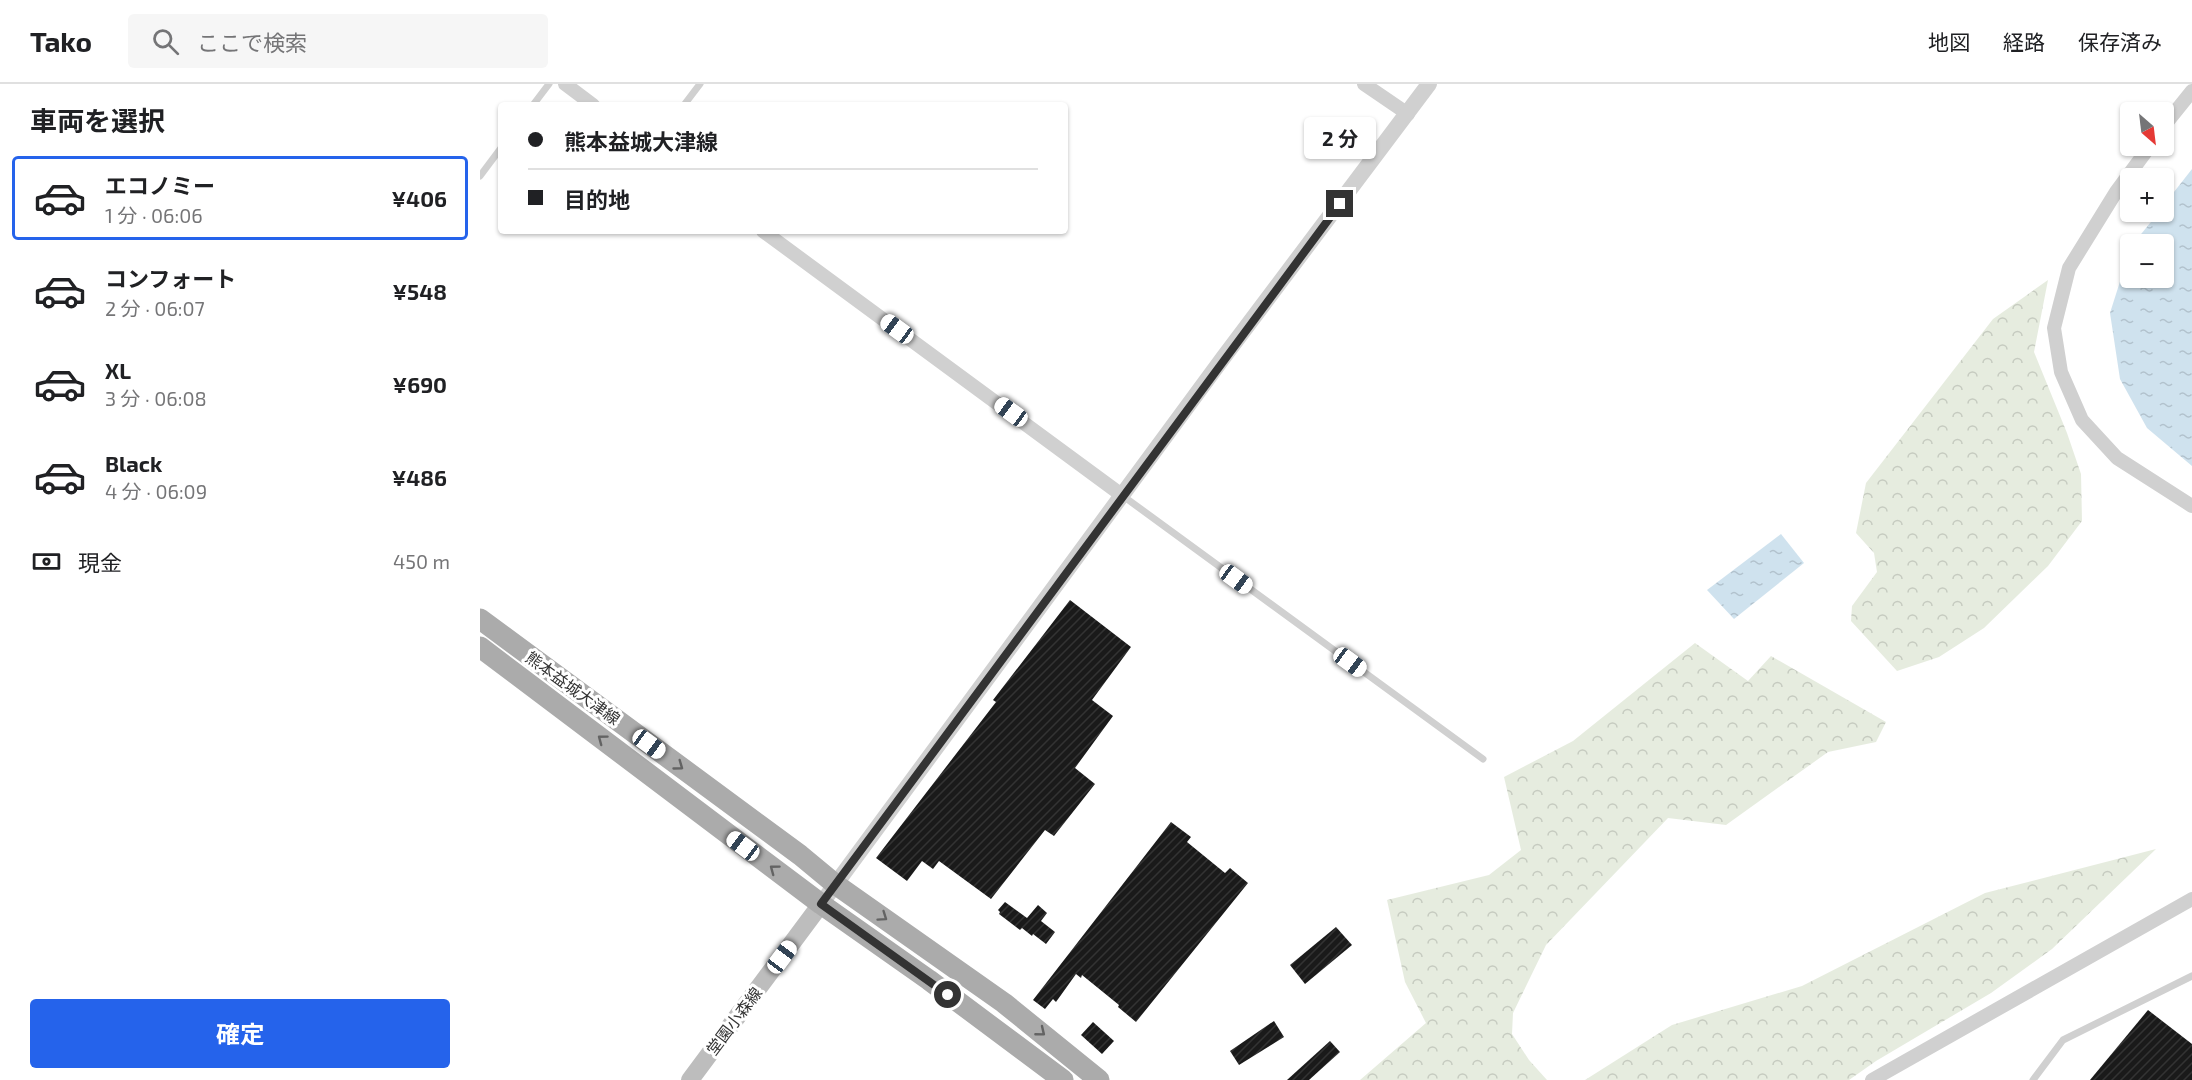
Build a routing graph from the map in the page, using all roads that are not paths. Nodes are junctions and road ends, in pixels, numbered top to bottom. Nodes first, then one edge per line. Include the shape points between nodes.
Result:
1 (549, 84) edge
2 (565, 84) edge
3 (700, 84) edge
4 (1364, 84) edge
5 (1429, 84) edge
6 (2192, 91) edge
7 (535, 102) edge
8 (589, 102) edge
9 (686, 102) edge
10 (2174, 113) edge
11 (1408, 114) junction
12 (498, 152) edge
13 (2143, 156) edge
14 (480, 176) edge
15 (767, 234) edge
16 (1123, 496) junction
17 (2192, 507) edge
18 (480, 620) edge
19 (480, 647) edge
20 (1483, 759) dead end
21 (835, 884) junction
22 (2192, 899) edge
23 (821, 904) junction
24 (2192, 976) edge
25 (690, 1080) edge
26 (1064, 1080) edge
27 (1099, 1080) edge
28 (1872, 1080) edge
29 (2033, 1080) edge

1 - 7 lane
2 - 8 street
3 - 9 lane
4 - 11 street
5 - 11 street
6 - 10 street
11 - 16 street
12 - 14 lane
13 - 17 street via 2069,268 2054,328 2061,372 2082,420 2117,458
15 - 16 street
16 - 20 lane
16 - 21 street
18 -> 21 main road, 熊本益城大津線
23 -> 19 main road, 熊本益城大津線
21 - 23 street
21 -> 27 main road, 熊本益城大津線 via 1004,1003
22 - 28 street
23 - 25 main road, 堂園小森線
23 - 26 main road, 熊本益城大津線
24 - 29 lane via 2063,1040

